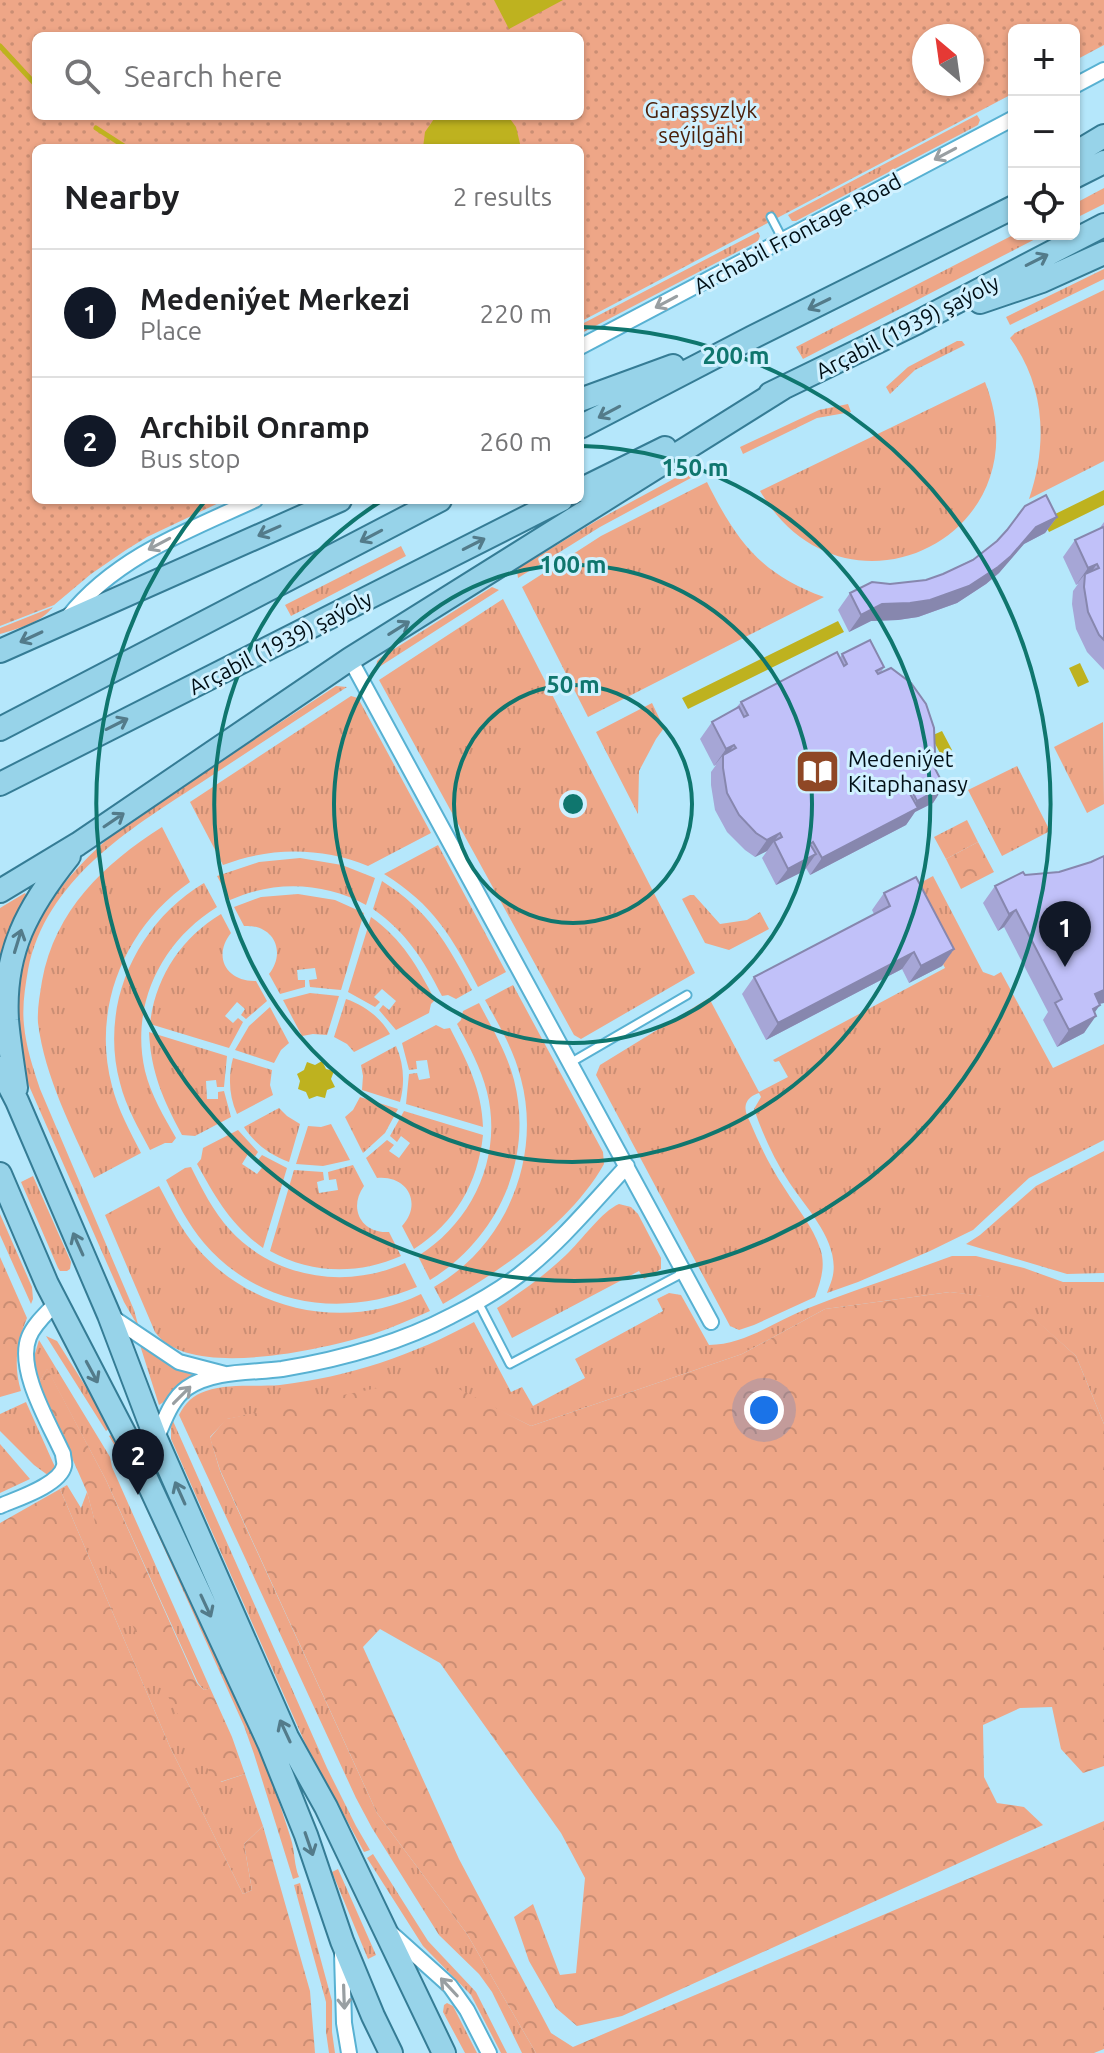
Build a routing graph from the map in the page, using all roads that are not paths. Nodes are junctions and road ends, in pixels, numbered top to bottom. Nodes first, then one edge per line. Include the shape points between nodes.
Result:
1 (1104, 70) edge
2 (1080, 83) edge
3 (1008, 121) edge
4 (1104, 136) edge
5 (1080, 150) edge
6 (1104, 162) edge
7 (1080, 174) edge
8 (1008, 194) edge
9 (1008, 210) edge
10 (771, 217) dead end
11 (1104, 225) edge
12 (783, 240) junction
13 (1104, 253) edge
14 (885, 272) junction
15 (918, 322) junction
16 (753, 337) junction
17 (584, 345) edge
18 (783, 388) junction
19 (584, 399) edge
20 (584, 425) edge
21 (584, 488) edge
22 (246, 504) edge
23 (331, 504) edge
24 (432, 504) edge
25 (553, 504) edge
26 (64, 622) junction
27 (1, 651) edge
28 (350, 659) junction
29 (0, 729) edge
30 (0, 784) edge
31 (78, 844) junction
32 (0, 891) edge
33 (687, 995) dead end
34 (570, 1063) junction
35 (0, 1068) edge
36 (17, 1101) junction
37 (627, 1166) junction
38 (0, 1174) edge
39 (4, 1190) edge
40 (684, 1272) junction
41 (478, 1302) junction
42 (56, 1303) junction
43 (109, 1315) junction
44 (711, 1322) dead end
45 (229, 1375) junction
46 (156, 1439) junction
47 (0, 1506) edge
48 (383, 1925) junction
49 (342, 1941) junction
50 (349, 2053) edge
51 (391, 2053) edge
52 (444, 2053) edge
53 (489, 2053) edge

1 - 2 street
3 -> 12 street, Archabil Frontage Road
4 - 5 main road
6 - 7 main road
8 - 14 main road
9 - 14 main road
10 - 12 lane
15 -> 11 main road, Arçabil (1939) şaýoly
12 -> 17 street, Archabil Frontage Road
13 - 15 main road via 1042,281
14 -> 16 main road
15 - 18 main road, Arçabil (1939) şaýoly
16 - 19 main road
16 -> 20 main road
18 - 21 main road, Arçabil (1939) şaýoly
28 -> 18 main road
22 -> 26 street via 135,558 105,578
23 -> 26 main road
24 -> 29 main road
30 -> 25 main road, Arçabil (1939) şaýoly
26 -> 27 main road
31 -> 28 main road
28 - 34 street
31 - 32 main road
36 -> 31 main road via 7,1022 16,944 44,887
33 - 34 lane
34 - 37 street
35 - 36 main road
43 -> 36 main road
37 - 40 street
37 - 41 street via 544,1254
38 - 39 main road
39 - 42 main road
40 - 41 lane via 510,1364
40 - 44 street
41 - 45 street via 378,1348
42 - 47 street via 29,1334 25,1358 65,1464 50,1483
42 -> 49 main road via 132,1448 269,1743
43 - 45 street via 179,1362
43 - 46 main road
46 -> 45 street via 185,1389
48 -> 46 main road via 287,1737
48 - 52 main road
53 -> 48 street via 450,1986
49 -> 50 street
49 - 51 main road

